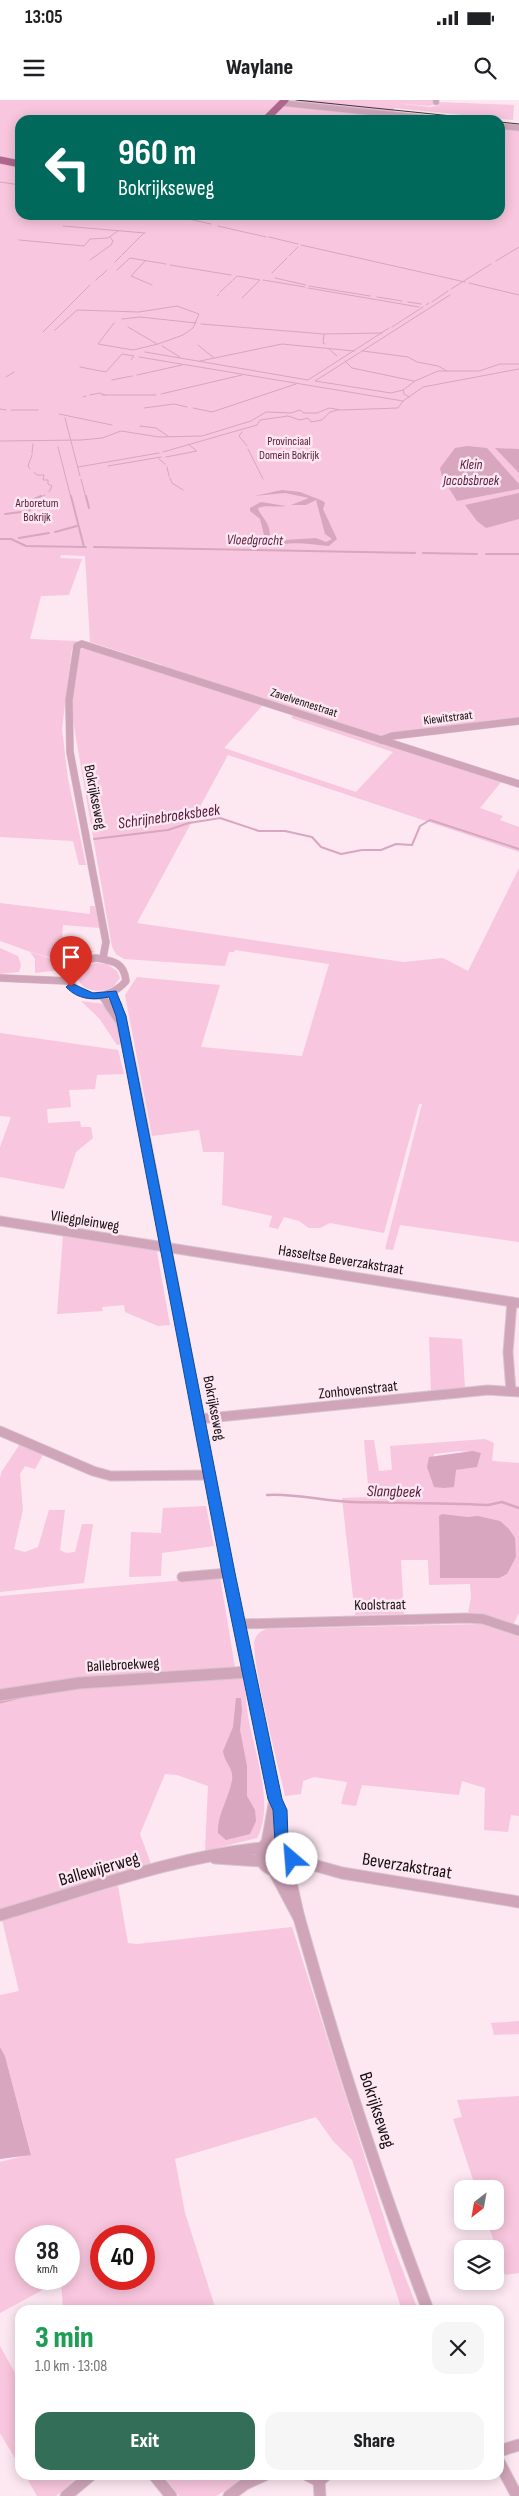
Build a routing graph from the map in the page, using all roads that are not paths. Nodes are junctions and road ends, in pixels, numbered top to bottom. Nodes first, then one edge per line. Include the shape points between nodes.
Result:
1 (284, 102) edge
2 (270, 115) edge
3 (397, 115) edge
4 (505, 127) edge
5 (519, 128) edge
6 (0, 160) edge
7 (15, 163) edge
8 (82, 644) joint
9 (519, 721) edge
10 (381, 740) junction
11 (519, 784) edge
12 (103, 958) junction
13 (69, 977) junction
14 (0, 978) edge
15 (112, 993) junction
16 (102, 996) junction
17 (122, 1023) junction
18 (0, 1221) edge
19 (165, 1246) junction
20 (515, 1302) edge
21 (515, 1391) edge
22 (199, 1420) junction
23 (0, 1432) edge
24 (211, 1475) junction
25 (228, 1573) junction
26 (182, 1577) dead end
27 (240, 1624) junction
28 (519, 1632) edge
29 (249, 1672) junction
30 (0, 1695) edge
31 (275, 1799) junction
32 (282, 1842) junction
33 (265, 1846) junction
34 (208, 1857) junction
35 (262, 1861) junction
36 (289, 1863) junction
37 (272, 1869) junction
38 (519, 1902) edge
39 (0, 1915) edge
40 (299, 1918) junction
41 (426, 2305) edge
42 (519, 2445) edge
43 (504, 2450) edge
44 (504, 2471) edge
45 (85, 2480) edge
46 (158, 2480) edge
47 (253, 2480) edge
48 (323, 2480) edge
49 (66, 2496) edge
50 (171, 2496) edge
51 (229, 2496) edge
52 (320, 2496) edge
53 (517, 2496) edge

1 - 2 main road
1 - 3 street
4 - 5 street
6 - 7 main road
8 - 10 street, Zavelvennestraat
8 - 12 street, Bokrijkseweg via 76,646 69,700 70,752 106,942
9 - 10 street, Kiewitstraat
10 - 11 street, Zavelvennestraat
12 - 13 street via 82,961
12 - 15 street via 117,962 126,970 126,981
13 - 14 street
13 - 16 street via 71,987 84,995
15 - 16 street
15 - 17 street, Bokrijkseweg
16 - 17 street, Bokrijkseweg
17 - 19 street, Bokrijkseweg
18 - 19 street, Vliegpleinweg
19 - 20 street, Hasseltse Beverzakstraat
19 - 22 street, Bokrijkseweg
20 - 21 street, Hasseltse Beverzakstraat via 508,1352
21 - 22 street, Zonhovenstraat via 488,1390
22 - 24 street, Bokrijkseweg
23 - 24 street via 111,1476
24 - 25 street, Bokrijkseweg
25 - 26 street
25 - 27 street, Bokrijkseweg
27 - 28 street, Koolstraat via 466,1618 482,1619
27 - 29 street, Bokrijkseweg
29 - 30 street, Ballebroekweg via 79,1683
29 - 31 street, Bokrijkseweg
31 - 32 street, Bokrijkseweg via 280,1810
31 - 33 street, Bokrijkseweg
32 - 33 street
32 - 36 street, Bokrijkseweg via 292,1850
33 - 34 street, Ballewijerweg
33 - 35 street, Bokrijkseweg
34 - 35 street, Ballewijerweg
34 - 39 street, Ballewijerweg
35 - 37 street, Bokrijkseweg
36 - 37 street
36 - 38 street, Beverzakstraat
36 - 40 street, Bokrijkseweg
37 - 40 street, Bokrijkseweg
40 - 41 street, Bokrijkseweg via 381,2179
42 - 43 street
44 - 53 street
45 - 49 street
46 - 50 street
47 - 51 street
48 - 52 street

